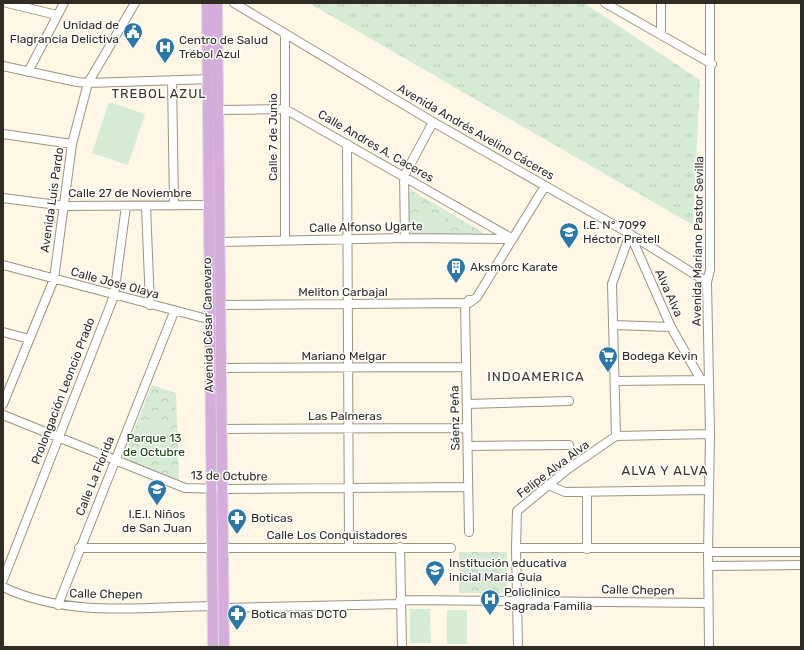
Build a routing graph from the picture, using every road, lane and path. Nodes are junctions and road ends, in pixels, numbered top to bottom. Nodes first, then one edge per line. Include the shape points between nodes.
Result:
1 (7, 3) edge
2 (64, 3) edge
3 (135, 3) edge
4 (208, 3) edge
5 (217, 3) edge
6 (234, 3) edge
7 (605, 3) edge
8 (661, 3) edge
9 (710, 3) edge
10 (619, 7) edge
11 (57, 15) junction
12 (285, 34) junction
13 (661, 35) junction
14 (712, 64) junction
15 (3, 66) edge
16 (28, 72) junction
17 (213, 79) junction
18 (172, 80) junction
19 (88, 83) junction
20 (285, 109) junction
21 (218, 110) junction
22 (433, 122) junction
23 (3, 134) edge
24 (72, 144) junction
25 (347, 144) junction
26 (404, 176) junction
27 (545, 186) junction
28 (3, 198) edge
29 (174, 205) junction
30 (209, 205) junction
31 (65, 206) junction
32 (126, 206) junction
33 (146, 206) junction
34 (630, 234) junction
35 (405, 238) junction
36 (348, 239) junction
37 (513, 239) junction
38 (285, 240) junction
39 (220, 242) junction
40 (3, 265) edge
41 (54, 279) junction
42 (707, 282) junction
43 (114, 296) junction
44 (348, 304) junction
45 (465, 304) junction
46 (150, 305) junction
47 (220, 305) junction
48 (174, 312) junction
49 (215, 321) junction
50 (614, 325) junction
51 (671, 327) junction
52 (3, 332) edge
53 (29, 339) junction
54 (466, 367) junction
55 (221, 368) junction
56 (349, 368) junction
57 (701, 380) junction
58 (710, 380) junction
59 (615, 381) junction
60 (5, 392) edge
61 (569, 401) dead end
62 (3, 404) edge
63 (467, 404) junction
64 (3, 415) edge
65 (348, 428) junction
66 (467, 428) junction
67 (222, 429) junction
68 (710, 434) junction
69 (616, 436) junction
70 (58, 437) junction
71 (569, 445) dead end
72 (468, 446) junction
73 (115, 460) junction
74 (548, 485) junction
75 (468, 487) junction
76 (348, 488) junction
77 (211, 489) junction
78 (222, 489) junction
79 (709, 490) junction
80 (587, 492) junction
81 (469, 532) dead end
82 (349, 546) junction
83 (400, 547) junction
84 (79, 548) junction
85 (212, 548) junction
86 (223, 548) junction
87 (451, 548) dead end
88 (516, 548) junction
89 (587, 549) junction
90 (708, 550) junction
91 (801, 552) edge
92 (801, 565) edge
93 (708, 566) junction
94 (3, 580) edge
95 (3, 587) edge
96 (517, 601) junction
97 (400, 602) junction
98 (708, 603) junction
99 (58, 605) junction
100 (212, 606) junction
101 (224, 608) junction
102 (213, 647) edge
103 (224, 647) edge
104 (402, 647) edge
105 (518, 647) edge
106 (709, 647) edge

1 - 11 street
2 - 11 street
3 - 19 street, Avenida Luis Pardo
4 - 17 main road, Avenida César Canevaro
5 - 17 main road, Avenida César Canevaro
6 - 12 street, Avenida Andrés Avelino Cáceres
7 - 10 street
8 - 13 street
9 - 14 street, Avenida Mariano Pastor Sevilla
10 - 13 street
11 - 16 street
12 - 20 street, Calle 7 de Junio
12 - 22 street, Avenida Andrés Avelino Cáceres
13 - 14 street
14 - 42 street, Avenida Mariano Pastor Sevilla via 710,270
15 - 16 street
16 - 19 street
17 - 18 street
17 - 21 main road, Avenida César Canevaro
17 - 30 main road, Avenida César Canevaro
18 - 19 street
18 - 29 street
19 - 24 street, Avenida Luis Pardo
20 - 21 street
20 - 25 street, Calle Andres A. Caceres
20 - 38 street, Calle 7 de Junio
21 - 39 main road, Avenida César Canevaro
22 - 26 street
22 - 27 street, Avenida Andrés Avelino Cáceres
23 - 24 street
24 - 31 street, Avenida Luis Pardo
25 - 26 street, Calle Andres A. Caceres
25 - 36 street
26 - 35 street
26 - 37 street, Calle Andres A. Caceres
27 - 34 street, Avenida Andrés Avelino Cáceres
27 - 37 street
28 - 31 street, Calle 27 de Noviembre
29 - 30 street, Calle 27 de Noviembre
29 - 33 street, Calle 27 de Noviembre
30 - 49 main road, Avenida César Canevaro
31 - 32 street, Calle 27 de Noviembre
31 - 41 street, Avenida Luis Pardo
32 - 33 street, Calle 27 de Noviembre
32 - 43 street, Prolongación Leoncio Prado
33 - 46 street
34 - 42 street, Avenida Andrés Avelino Cáceres
34 - 50 street via 612,284
34 - 51 street, Alva Alva
35 - 36 street, Calle Alfonso Ugarte
35 - 37 street, Calle Alfonso Ugarte
36 - 38 street, Calle Alfonso Ugarte
36 - 44 street
37 - 45 street via 488,278
38 - 39 street, Calle Alfonso Ugarte
39 - 47 main road, Avenida César Canevaro
40 - 41 street, Calle Jose Olaya
41 - 43 street, Calle Jose Olaya
41 - 53 street, Avenida Luis Pardo
42 - 58 street, Avenida Mariano Pastor Sevilla
43 - 46 street, Calle Jose Olaya
43 - 70 street, Prolongación Leoncio Prado
44 - 45 street, Meliton Carbajal
44 - 47 street, Meliton Carbajal
44 - 56 street
45 - 54 street, Sáenz Peña
46 - 48 street, Calle Jose Olaya
47 - 49 main road, Avenida César Canevaro
48 - 49 street, Calle Jose Olaya
48 - 73 street, Calle La Florida
49 - 55 main road, Avenida César Canevaro
49 - 77 main road, Avenida César Canevaro
50 - 51 street
50 - 59 street
51 - 57 street, Alva Alva
52 - 53 street
53 - 60 street, Avenida Luis Pardo
54 - 56 street, Mariano Melgar
54 - 63 street, Sáenz Peña
55 - 56 street, Mariano Melgar
55 - 67 main road, Avenida César Canevaro
56 - 65 street
57 - 58 street
57 - 59 street
58 - 68 street, Avenida Mariano Pastor Sevilla
59 - 69 street
60 - 62 street, Avenida Luis Pardo
61 - 63 street
63 - 66 street, Sáenz Peña
64 - 70 street, 13 de Octubre
65 - 66 street, Las Palmeras
65 - 67 street, Las Palmeras
65 - 76 street
66 - 72 street, Sáenz Peña
67 - 78 main road, Avenida César Canevaro
68 - 69 street
68 - 79 street, Avenida Mariano Pastor Sevilla
69 - 74 street, Felipe Alva Alva
70 - 73 street, 13 de Octubre
70 - 94 street, Prolongación Leoncio Prado
71 - 72 street
72 - 75 street, Sáenz Peña
73 - 77 street, 13 de Octubre via 184,488
73 - 84 street, Calle La Florida
74 - 80 street via 565,492
74 - 88 street, Felipe Alva Alva via 517,512
75 - 76 street, 13 de Octubre
75 - 81 street, Sáenz Peña
76 - 78 street, 13 de Octubre
76 - 82 street
77 - 78 street, 13 de Octubre
77 - 85 main road, Avenida César Canevaro
78 - 86 main road, Avenida César Canevaro
79 - 80 street
79 - 90 street, Avenida Mariano Pastor Sevilla
80 - 89 street
82 - 83 street, Calle Los Conquistadores
82 - 86 street, Calle Los Conquistadores
83 - 87 street, Calle Los Conquistadores
83 - 97 street
84 - 85 street
84 - 99 street, Calle La Florida
85 - 100 main road, Avenida César Canevaro
86 - 101 main road, Avenida César Canevaro
88 - 89 street
88 - 96 street, Felipe Alva Alva
89 - 90 street
90 - 91 street
90 - 93 street, Avenida Mariano Pastor Sevilla
92 - 93 street
93 - 98 street, Avenida Mariano Pastor Sevilla
95 - 99 street, Calle Chepen via 36,600
96 - 97 street, Calle Chepen
96 - 98 street, Calle Chepen
96 - 105 street, Felipe Alva Alva
97 - 101 street, Calle Chepen
97 - 104 street
98 - 106 street, Avenida Mariano Pastor Sevilla
99 - 100 street, Calle Chepen via 95,608
100 - 102 main road, Avenida César Canevaro
101 - 103 main road, Avenida César Canevaro

